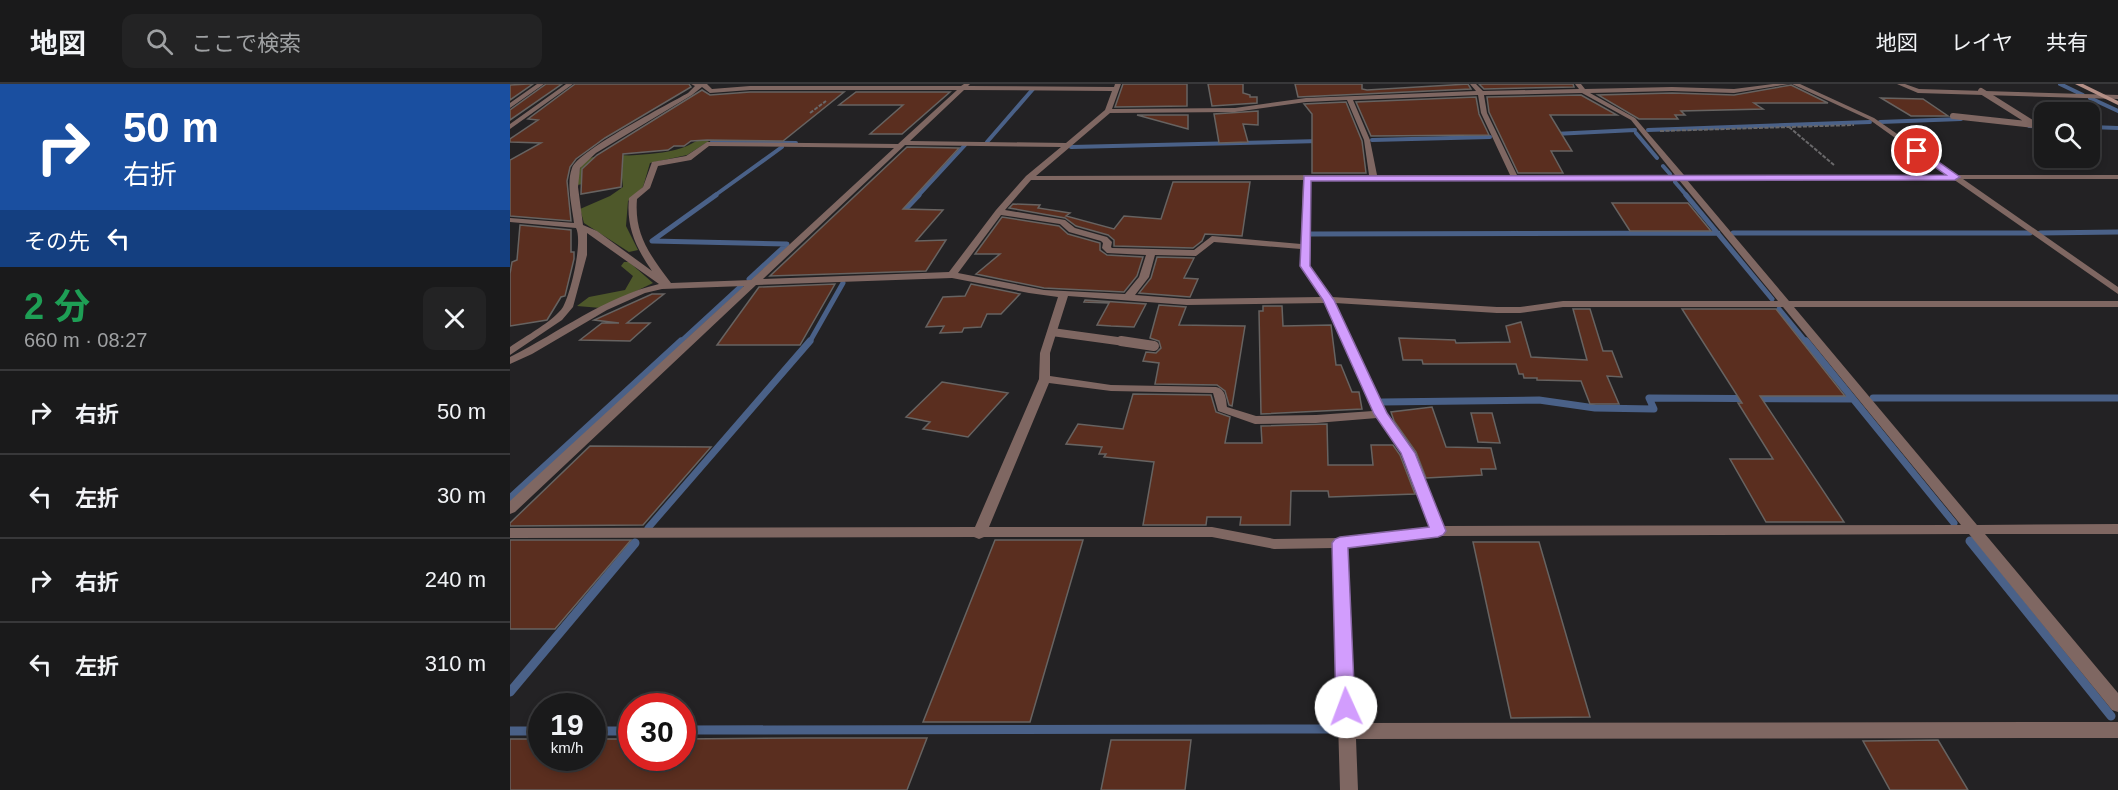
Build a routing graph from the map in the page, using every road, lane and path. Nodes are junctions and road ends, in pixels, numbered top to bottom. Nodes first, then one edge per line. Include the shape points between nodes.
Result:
1 (541, 84) edge
2 (570, 84) edge
3 (694, 84) edge
4 (701, 84) edge
5 (1473, 84) edge
6 (1578, 84) edge
7 (1786, 84) edge
8 (1795, 84) edge
9 (1900, 84) edge
10 (2078, 84) edge
11 (844, 85) edge
12 (965, 86) edge
13 (1117, 86) edge
14 (1663, 86) edge
15 (715, 91) junction
16 (1583, 91) junction
17 (1982, 91) junction
18 (1480, 93) junction
19 (2105, 97) junction
20 (2118, 97) edge
21 (1349, 98) junction
22 (510, 100) edge
23 (518, 100) junction
24 (2118, 103) edge
25 (510, 106) edge
26 (663, 110) junction
27 (1107, 111) junction
28 (1953, 116) dead end
29 (1878, 124) junction
30 (510, 127) edge
31 (1789, 127) junction
32 (1643, 132) junction
33 (901, 145) junction
34 (1068, 145) junction
35 (1373, 177) junction
36 (1850, 177) junction
37 (1955, 177) junction
38 (2118, 177) edge
39 (1029, 178) junction
40 (1307, 178) junction
41 (1515, 178) junction
42 (1680, 178) junction
43 (999, 212) junction
44 (510, 220) edge
45 (579, 226) junction
46 (1305, 247) junction
47 (1152, 254) junction
48 (952, 275) junction
49 (753, 283) junction
50 (668, 285) junction
51 (2118, 291) edge
52 (1064, 294) junction
53 (1129, 296) junction
54 (1329, 300) junction
55 (1785, 304) junction
56 (2118, 304) edge
57 (1052, 332) junction
58 (1154, 346) dead end
59 (510, 352) edge
60 (510, 361) edge
61 (1045, 379) junction
62 (1380, 414) junction
63 (510, 509) edge
64 (1971, 529) junction
65 (2118, 529) edge
66 (1438, 531) junction
67 (510, 533) edge
68 (980, 534) junction
69 (1340, 543) junction
70 (2118, 705) edge
71 (2118, 730) edge
72 (1347, 731) junction
73 (1349, 790) edge

1 - 23 street
2 - 30 street
3 - 4 street
4 - 15 street
4 - 26 street
5 - 18 street
6 - 16 street
7 - 14 street via 1734,91
8 - 29 street
9 - 17 street via 1918,91
10 - 19 street
11 - 12 street
11 - 15 street
12 - 13 street
12 - 33 street
13 - 27 street
14 - 16 street
15 - 26 street
16 - 18 street
16 - 32 street via 1633,119
17 - 19 street
17 - 28 lane via 2035,125
18 - 21 street
18 - 41 street via 1484,113
19 - 20 street
19 - 24 street
21 - 27 street via 1235,110
21 - 35 street via 1367,140
22 - 23 street
23 - 25 street
26 - 45 street via 593,151 576,167 574,187
27 - 34 street
29 - 31 path
29 - 37 street
31 - 32 path
31 - 36 path
32 - 42 street
33 - 34 street
33 - 49 street
33 - 50 street via 707,144 688,158 655,164 646,188 633,198 632,226 639,244
34 - 39 street
35 - 40 street
35 - 41 street
36 - 37 street
36 - 42 street
37 - 38 street
37 - 51 street
39 - 40 street
39 - 43 street
40 - 46 street
41 - 42 street
42 - 55 street
43 - 47 street via 1062,222 1072,230 1104,239 1110,251
43 - 48 street
44 - 45 street
45 - 50 street
45 - 59 street via 583,233 583,255 568,307
46 - 47 street via 1212,239 1196,253
46 - 54 street via 1305,266
47 - 53 street via 1144,277
48 - 49 street
48 - 52 street via 1020,290
49 - 50 street
49 - 63 street
50 - 60 street via 618,300
52 - 53 street
52 - 57 street
53 - 54 street via 1187,302
54 - 55 street via 1497,310 1563,304
54 - 62 street
55 - 56 street
55 - 64 street
57 - 58 lane
57 - 61 street via 1045,353
61 - 62 street via 1111,388 1216,390 1221,395 1222,409 1256,420
61 - 68 street
62 - 66 street via 1408,453
64 - 65 street
64 - 66 street
64 - 70 street
66 - 69 street
67 - 68 street
68 - 69 street via 1212,532 1274,544
69 - 72 street
71 - 72 street
72 - 73 street

